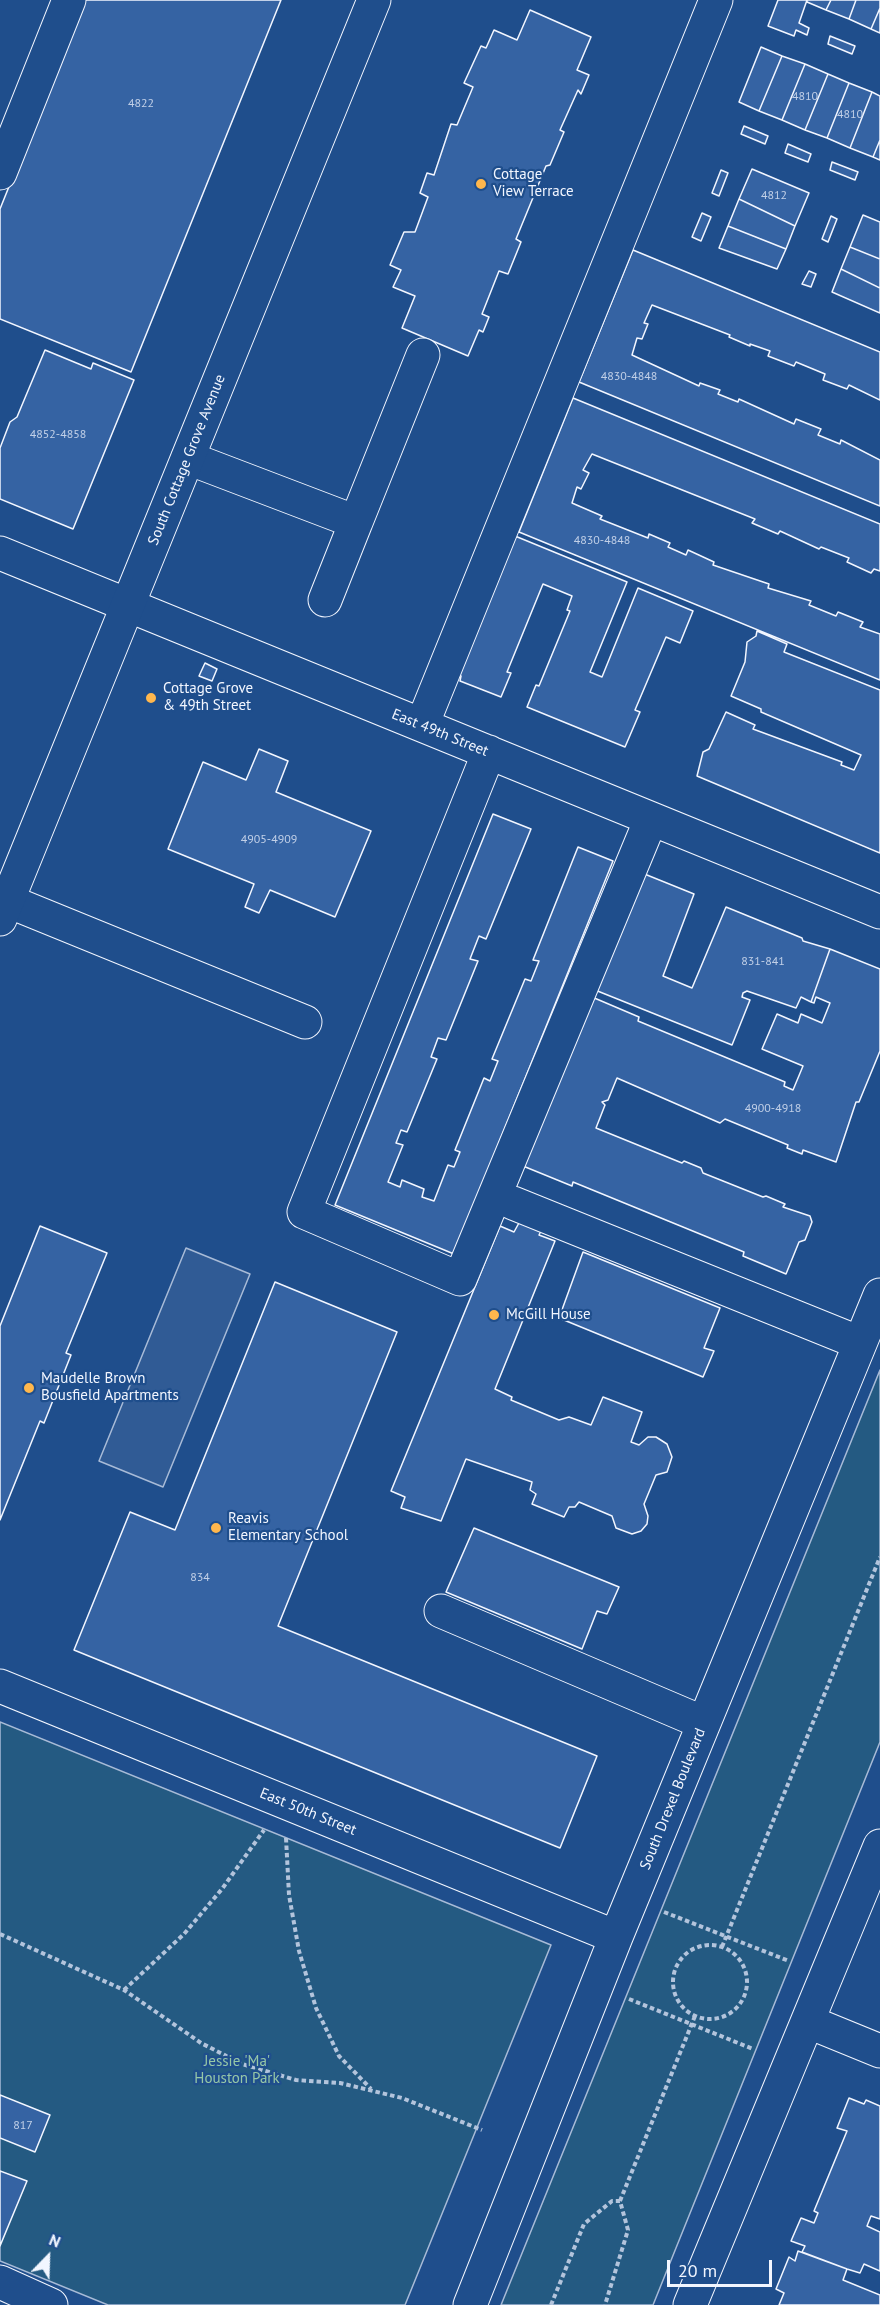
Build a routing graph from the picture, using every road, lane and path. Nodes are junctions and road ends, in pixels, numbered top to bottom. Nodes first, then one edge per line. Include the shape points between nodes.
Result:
1 (69, 0) edge
2 (374, 0) edge
3 (716, 0) edge
4 (0, 173) edge
5 (423, 355) dead end
6 (188, 458) junction
7 (356, 522) junction
8 (0, 554) edge
9 (325, 600) dead end
10 (128, 605) junction
11 (422, 725) junction
12 (489, 752) junction
13 (651, 819) junction
14 (4, 910) edge
15 (880, 912) edge
16 (305, 1022) dead end
17 (513, 1203) dead end
18 (880, 1295) edge
19 (860, 1343) junction
20 (880, 1557) edge
21 (441, 1611) dead end
22 (0, 1686) edge
23 (704, 1723) junction
24 (284, 1802) junction
25 (880, 1846) edge
26 (663, 1911) dead end
27 (0, 1934) edge
28 (726, 1936) junction
29 (616, 1937) junction
30 (722, 1947) junction
31 (789, 1961) dead end
32 (124, 1990) junction
33 (628, 1999) dead end
34 (694, 2016) junction
35 (809, 2022) junction
36 (691, 2024) junction
37 (753, 2049) dead end
38 (880, 2051) edge
39 (370, 2089) junction
40 (482, 2130) dead end
41 (620, 2201) junction
42 (0, 2283) edge
43 (51, 2305) edge
44 (470, 2305) edge
45 (551, 2305) edge
46 (605, 2305) edge
47 (690, 2305) edge

1 - 4 street
2 - 6 street, South Cottage Grove Avenue
3 - 11 street
5 - 7 street
6 - 7 street
6 - 10 street, South Cottage Grove Avenue
7 - 9 street
8 - 10 street, East 49th Street
10 - 11 street, East 49th Street
10 - 14 street, South Cottage Grove Avenue
11 - 12 street, East 49th Street
12 - 13 street, East 49th Street
12 - 13 street via 304,1212 460,1279
13 - 15 street, East 49th Street
14 - 16 street
17 - 19 street
18 - 19 street, South Drexel Boulevard
19 - 23 street, South Drexel Boulevard
20 - 28 path
21 - 23 street
22 - 24 street, East 50th Street
23 - 29 street, South Drexel Boulevard
24 - 29 street, East 50th Street
24 - 32 path via 222,1889 162,1958
24 - 39 path via 289,1895 299,1951 316,2008 339,2056
25 - 35 street
26 - 28 path
27 - 32 path
28 - 30 path
28 - 31 path
29 - 44 street, South Drexel Boulevard
30 - 34 path via 698,1947 678,1962 673,1974 673,1986 684,2008
30 - 34 path via 741,1961 746,1972 744,1995 729,2014 706,2019
32 - 39 path via 201,2043 242,2064 296,2080
33 - 36 path
34 - 36 path
35 - 38 street
35 - 47 street
36 - 37 path
36 - 41 path
39 - 40 path
41 - 45 path via 612,2201 584,2223
41 - 46 path via 628,2230
42 - 43 street

